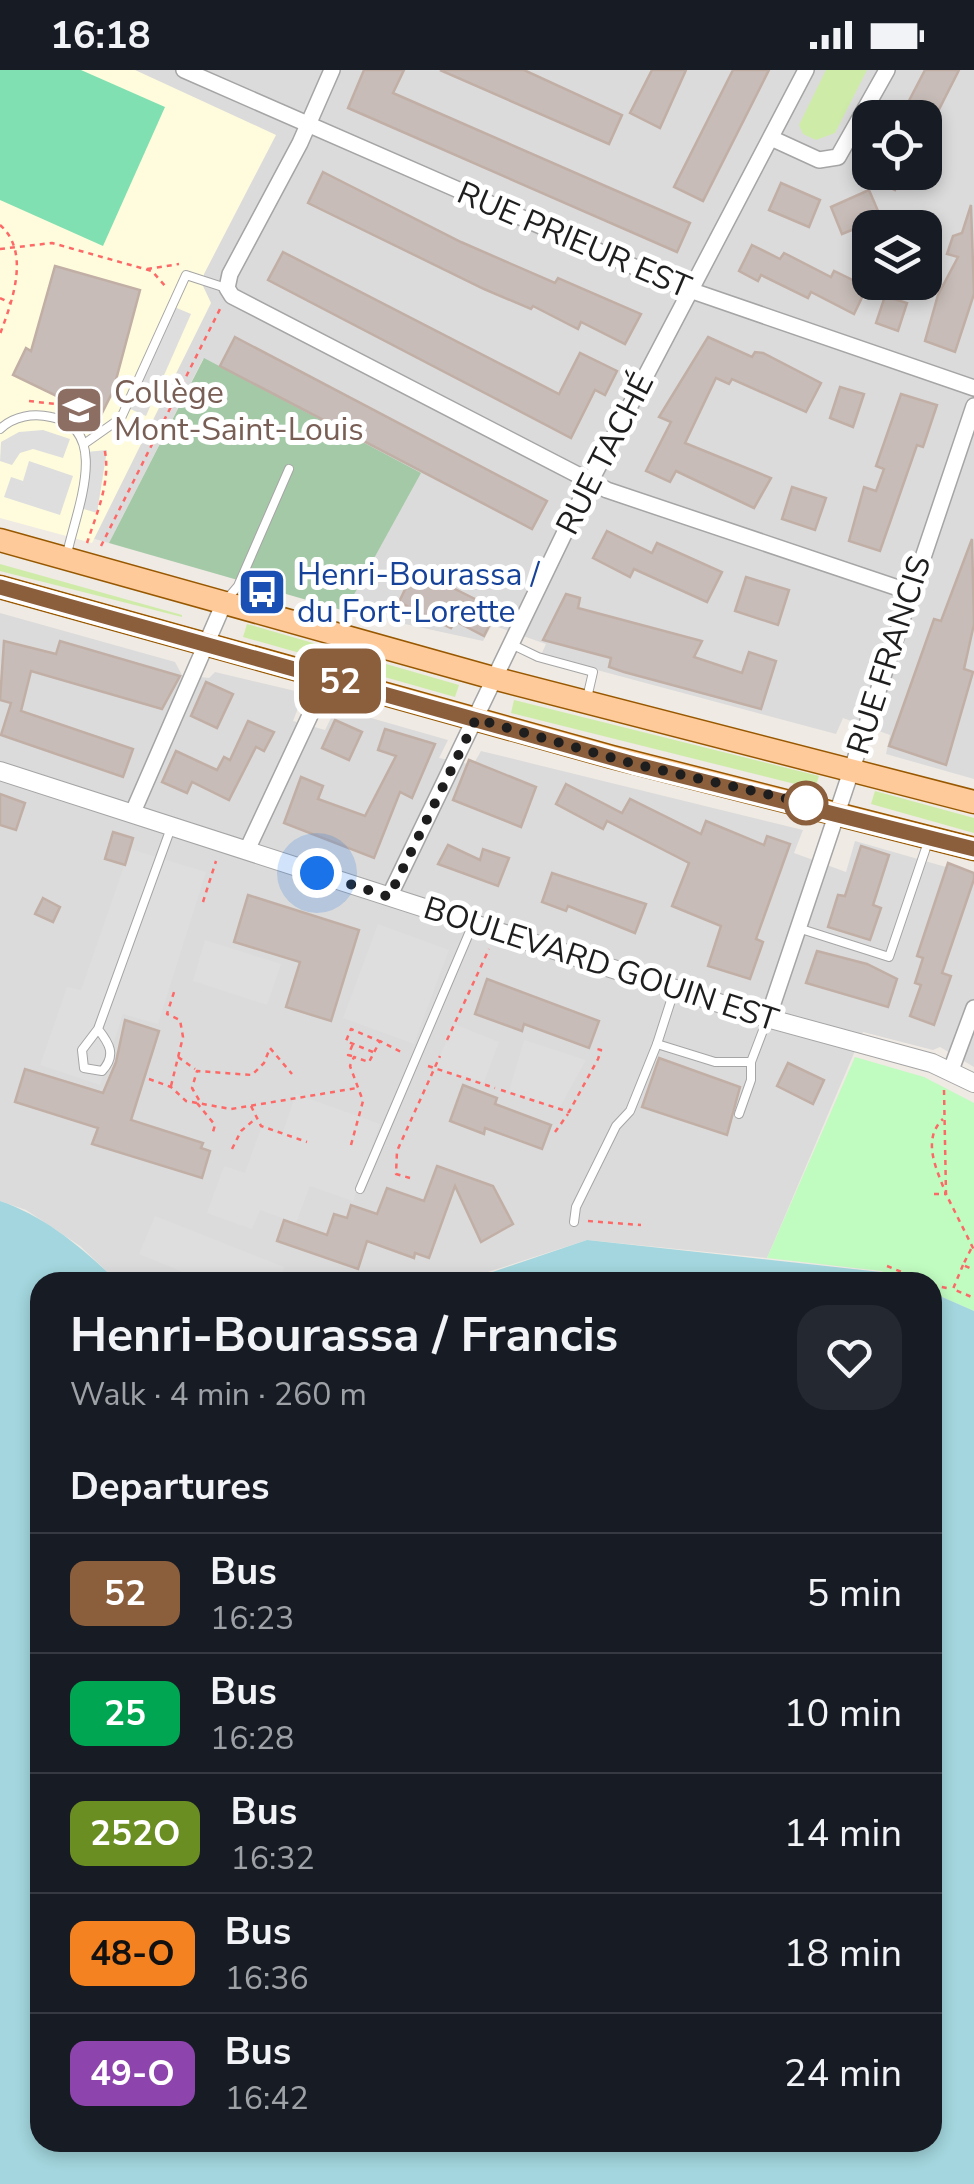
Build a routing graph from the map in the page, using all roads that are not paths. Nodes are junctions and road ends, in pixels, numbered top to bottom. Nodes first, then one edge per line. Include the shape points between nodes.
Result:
1 (184, 70) edge
2 (332, 70) edge
3 (806, 70) edge
4 (887, 70) edge
5 (306, 123) junction
6 (772, 138) junction
7 (227, 288) junction
8 (691, 291) junction
9 (974, 388) edge
10 (974, 406) edge
11 (0, 430) edge
12 (84, 444) junction
13 (289, 469) dead end
14 (590, 482) junction
15 (0, 540) edge
16 (66, 558) junction
17 (0, 588) edge
18 (910, 592) junction
19 (224, 603) junction
20 (509, 643) junction
21 (207, 644) junction
22 (328, 678) junction
23 (493, 678) junction
24 (586, 702) junction
25 (476, 719) junction
26 (852, 768) junction
27 (0, 771) edge
28 (974, 802) edge
29 (838, 811) junction
30 (132, 812) junction
31 (172, 825) junction
32 (929, 836) junction
33 (974, 849) edge
34 (247, 850) junction
35 (389, 897) junction
36 (473, 924) junction
37 (798, 928) junction
38 (675, 988) junction
39 (974, 1008) edge
40 (768, 1018) junction
41 (98, 1028) junction
42 (657, 1044) junction
43 (752, 1062) junction
44 (948, 1077) junction
45 (974, 1083) edge
46 (739, 1114) dead end
47 (360, 1189) dead end
48 (574, 1222) road end

1 - 5 street, RUE PRIEUR EST
2 - 5 street
3 - 6 street, RUE TACHÉ
4 - 6 street via 838,158 819,160
5 - 7 street
5 - 8 street, RUE PRIEUR EST
6 - 8 street, RUE TACHÉ
7 - 12 lane via 186,275 121,418
7 - 14 street via 236,300
8 - 9 street, RUE PRIEUR EST
8 - 14 street, RUE TACHÉ
10 - 18 street, RUE FRANCIS
11 - 12 lane via 26,416 52,417 72,425
12 - 16 lane via 85,474
13 - 19 lane via 238,586
14 - 18 street
14 - 20 street, RUE TACHÉ
15 - 16 main road
16 - 19 main road
17 - 21 main road
18 - 26 street, RUE FRANCIS
19 - 21 street
19 - 23 main road
20 - 23 street, RUE TACHÉ
20 - 24 lane via 594,672
21 - 22 main road
21 - 30 street
22 - 25 main road
22 - 34 street
23 - 24 main road
23 - 25 street, RUE TACHÉ
24 - 26 main road
25 - 29 main road
25 - 35 street, RUE TACHÉ
26 - 28 main road
26 - 29 street, RUE FRANCIS
27 - 30 street, BOULEVARD GOUIN EST
29 - 32 main road
29 - 37 street, RUE FRANCIS
30 - 31 street, BOULEVARD GOUIN EST
31 - 34 street, BOULEVARD GOUIN EST
31 - 41 lane
32 - 33 main road
32 - 37 lane via 890,957
34 - 35 street, BOULEVARD GOUIN EST
35 - 36 street, BOULEVARD GOUIN EST
36 - 38 street, BOULEVARD GOUIN EST
36 - 47 lane
37 - 40 street, RUE FRANCIS
38 - 40 street, BOULEVARD GOUIN EST
38 - 42 lane
39 - 44 street
40 - 43 lane
40 - 44 street, BOULEVARD GOUIN EST
41 - 41 lane via 82,1050 84,1068 93,1072 106,1067 112,1051
42 - 43 lane via 715,1062
42 - 48 lane
43 - 46 lane
44 - 45 street, BOULEVARD GOUIN EST

